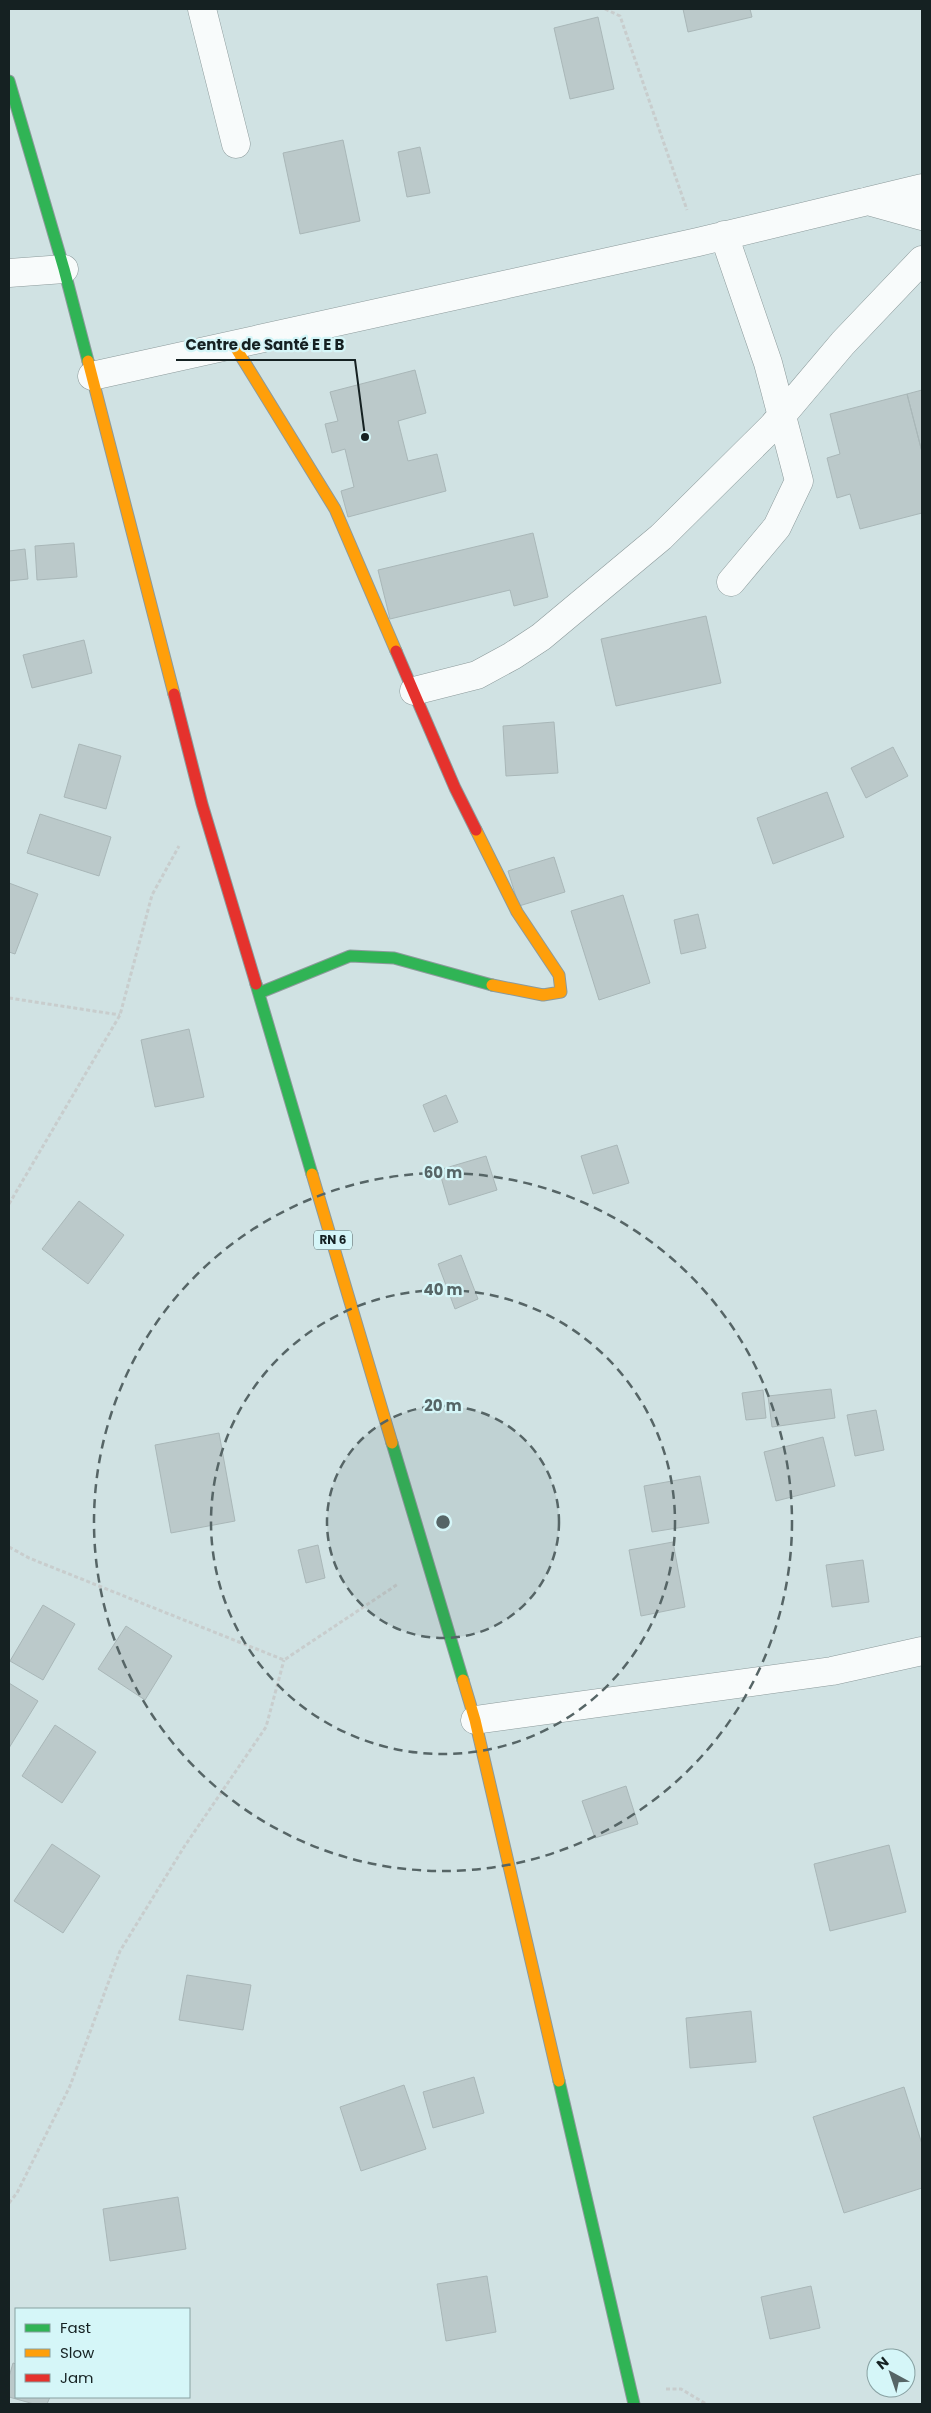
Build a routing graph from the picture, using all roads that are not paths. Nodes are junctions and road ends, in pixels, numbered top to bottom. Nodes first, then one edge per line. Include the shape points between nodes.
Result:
1 (202, 9) edge
2 (9, 81) edge
3 (236, 144) dead end
4 (922, 188) edge
5 (865, 201) junction
6 (922, 216) edge
7 (711, 238) junction
8 (922, 260) edge
9 (64, 269) junction
10 (9, 273) edge
11 (234, 345) junction
12 (92, 376) junction
13 (783, 414) junction
14 (731, 582) dead end
15 (414, 691) junction
16 (259, 993) junction
17 (922, 1651) edge
18 (475, 1720) junction
19 (634, 2404) edge

1 - 3 street
2 - 9 main road, RN 6
4 - 5 street
5 - 6 street
5 - 7 street
7 - 11 street
7 - 13 street via 768,363
8 - 13 street via 843,342
9 - 10 street
9 - 12 main road, RN 6
11 - 12 street
11 - 15 main road via 335,509
12 - 16 main road, RN 6 via 202,804
13 - 14 street via 799,481 777,527
13 - 15 street via 661,537 541,637 477,675
15 - 16 main road via 455,788 517,912 559,975 561,992 543,995 514,991 394,958 350,956
16 - 18 main road, RN 6
17 - 18 street via 832,1671
18 - 19 main road, RN 6

